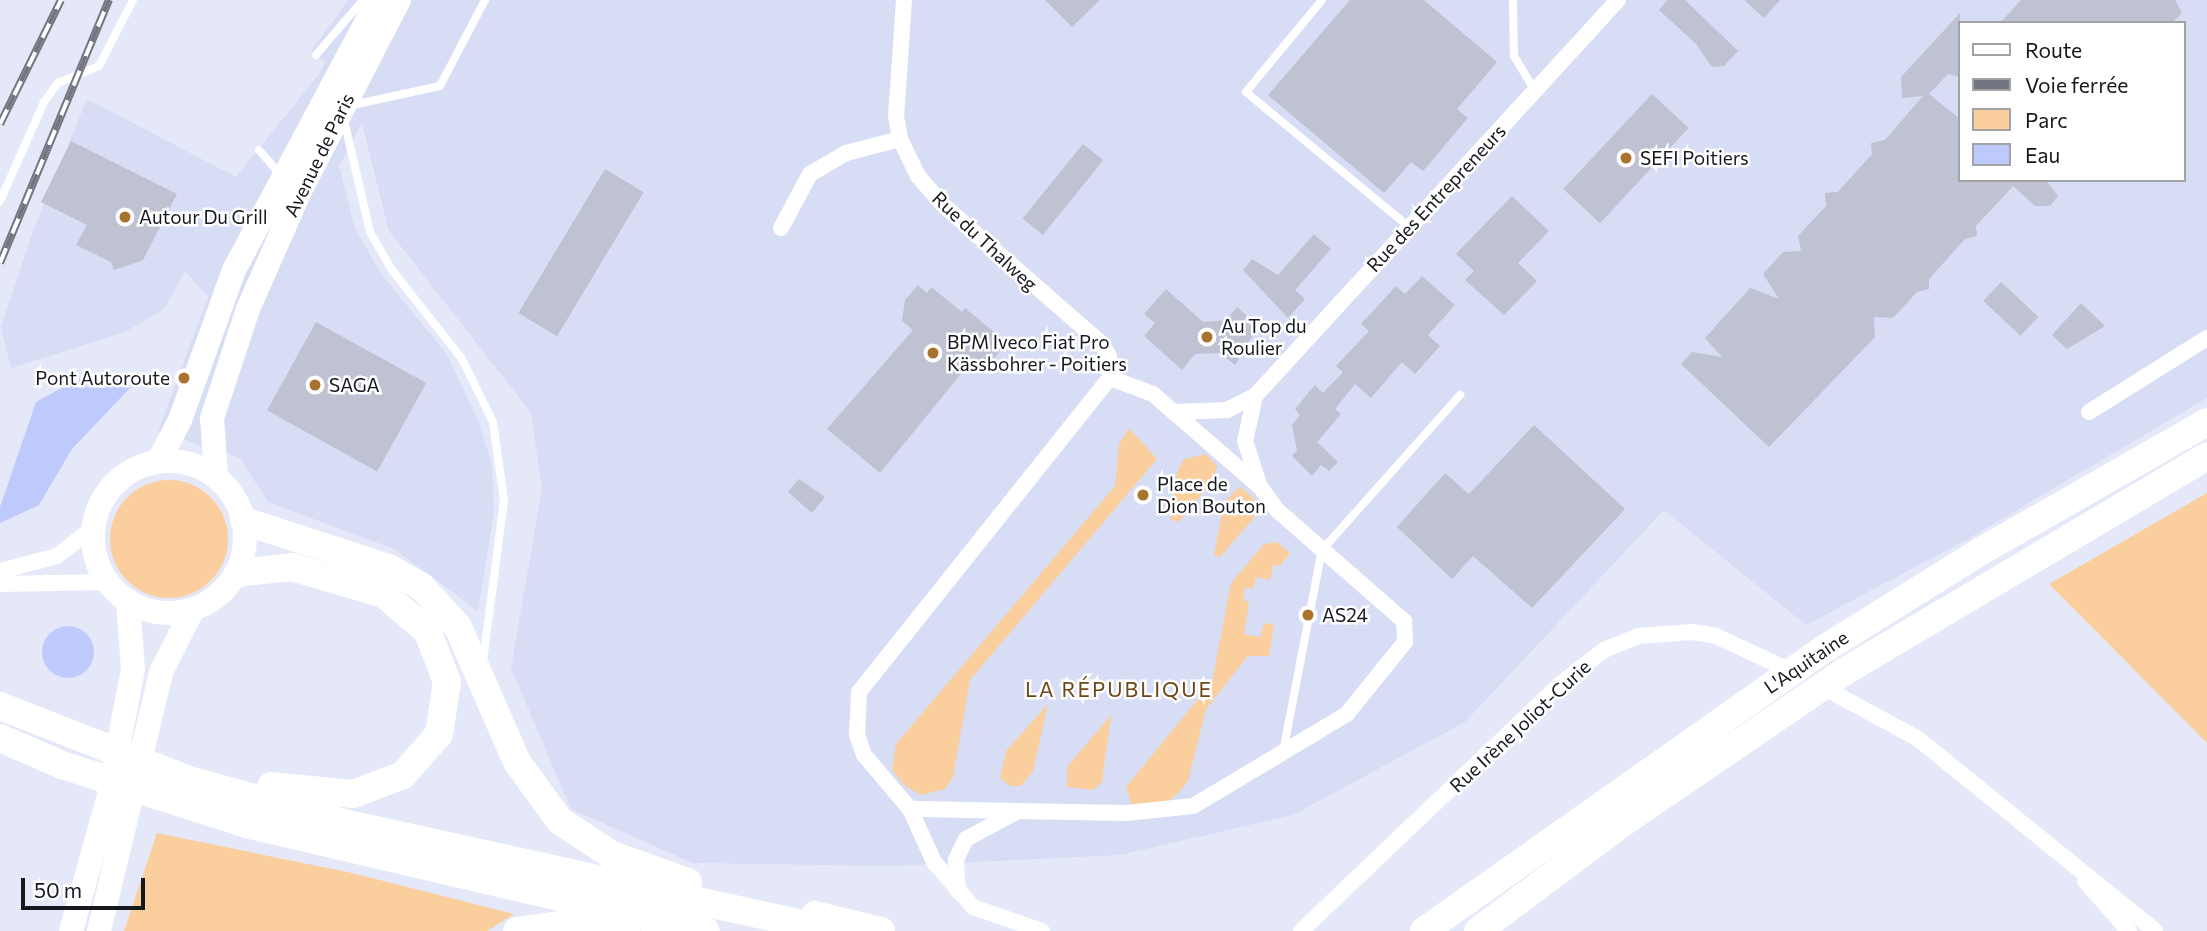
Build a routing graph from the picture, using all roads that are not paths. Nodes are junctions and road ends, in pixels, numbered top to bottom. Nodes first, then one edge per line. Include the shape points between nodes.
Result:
1 (133, 0) edge
2 (363, 0) edge
3 (378, 0) edge
4 (399, 0) edge
5 (485, 0) edge
6 (904, 0) edge
7 (1322, 0) edge
8 (1513, 0) edge
9 (1618, 0) edge
10 (316, 55) dead end
11 (1535, 90) junction
12 (341, 107) junction
13 (900, 139) junction
14 (259, 150) dead end
15 (282, 176) junction
16 (0, 201) edge
17 (781, 228) dead end
18 (1409, 228) junction
19 (2207, 338) edge
20 (1110, 377) junction
21 (1460, 395) dead end
22 (1255, 396) junction
23 (1173, 412) junction
24 (2088, 412) dead end
25 (2207, 422) edge
26 (2207, 456) edge
27 (158, 462) junction
28 (216, 476) junction
29 (1261, 488) junction
30 (244, 521) junction
31 (93, 527) junction
32 (1322, 550) junction
33 (0, 571) edge
34 (238, 573) junction
35 (107, 582) junction
36 (0, 584) edge
37 (128, 602) junction
38 (192, 611) junction
39 (482, 671) junction
40 (0, 706) edge
41 (0, 738) edge
42 (1283, 752) junction
43 (189, 789) junction
44 (910, 809) junction
45 (1018, 811) junction
46 (2074, 868) junction
47 (958, 891) junction
48 (2147, 929) edge
49 (71, 931) edge
50 (99, 931) edge
51 (517, 931) edge
52 (627, 931) edge
53 (706, 931) edge
54 (835, 931) edge
55 (880, 931) edge
56 (1042, 931) edge
57 (1301, 931) edge
58 (1424, 931) edge
59 (1478, 931) edge
60 (2129, 931) edge

1 - 16 lane via 99,66 58,83 44,102
2 - 10 lane
3 - 15 main road, Avenue de Paris
4 - 12 main road, Avenue de Paris
5 - 12 lane via 440,86
6 - 13 street, Rue du Thalweg via 894,89
7 - 18 lane via 1246,92
8 - 11 lane via 1514,56
9 - 11 street, Rue des Entrepreneurs
11 - 18 street, Rue des Entrepreneurs
12 - 28 main road, Avenue de Paris via 280,233 235,344 212,418
12 - 39 lane via 357,198 369,232 474,377 500,450 502,535
13 - 17 street via 846,153 810,174
13 - 20 street, Rue du Thalweg via 918,176 942,204 1102,344 1109,356
14 - 15 lane
15 - 27 main road, Avenue de Paris via 234,270 180,420
18 - 22 street, Rue des Entrepreneurs
19 - 24 street
20 - 23 street via 1144,389
20 - 44 street via 859,692 857,735 864,755
21 - 32 lane
22 - 23 street via 1227,410
22 - 29 street via 1244,441
23 - 29 street
25 - 58 highway, L'Aquitaine via 1983,550 1825,649
26 - 59 highway, L'Aquitaine via 1842,673 1621,824
27 - 28 main road via 178,461
27 - 31 main road via 137,468 114,484
28 - 30 main road
29 - 32 street
30 - 34 main road via 246,541
30 - 39 highway via 405,576 446,610
31 - 33 street via 40,564
31 - 35 main road via 94,550
32 - 42 lane
32 - 42 street via 1405,621 1405,642 1347,715
34 - 38 main road via 217,598
34 - 43 highway via 292,566 360,586 402,605 439,650 447,682 445,716 416,764 369,791 335,795 227,779
35 - 36 street
35 - 37 main road
37 - 38 main road via 158,613
37 - 49 main road via 133,669 108,799
38 - 50 main road via 161,672
39 - 55 highway via 531,784 560,821 593,846 730,895
40 - 43 highway
41 - 43 highway via 62,765
42 - 45 street via 1193,806 1171,811
43 - 53 highway via 346,851
43 - 54 highway
44 - 45 street
44 - 47 street via 934,862
45 - 47 street via 966,839 956,860
46 - 48 street, Rue Irène Joliot-Curie
46 - 57 street, Rue Irène Joliot-Curie via 1939,754 1862,706 1716,636 1667,631 1604,650 1559,685
46 - 60 street
47 - 56 street via 988,915
51 - 52 highway via 559,925

